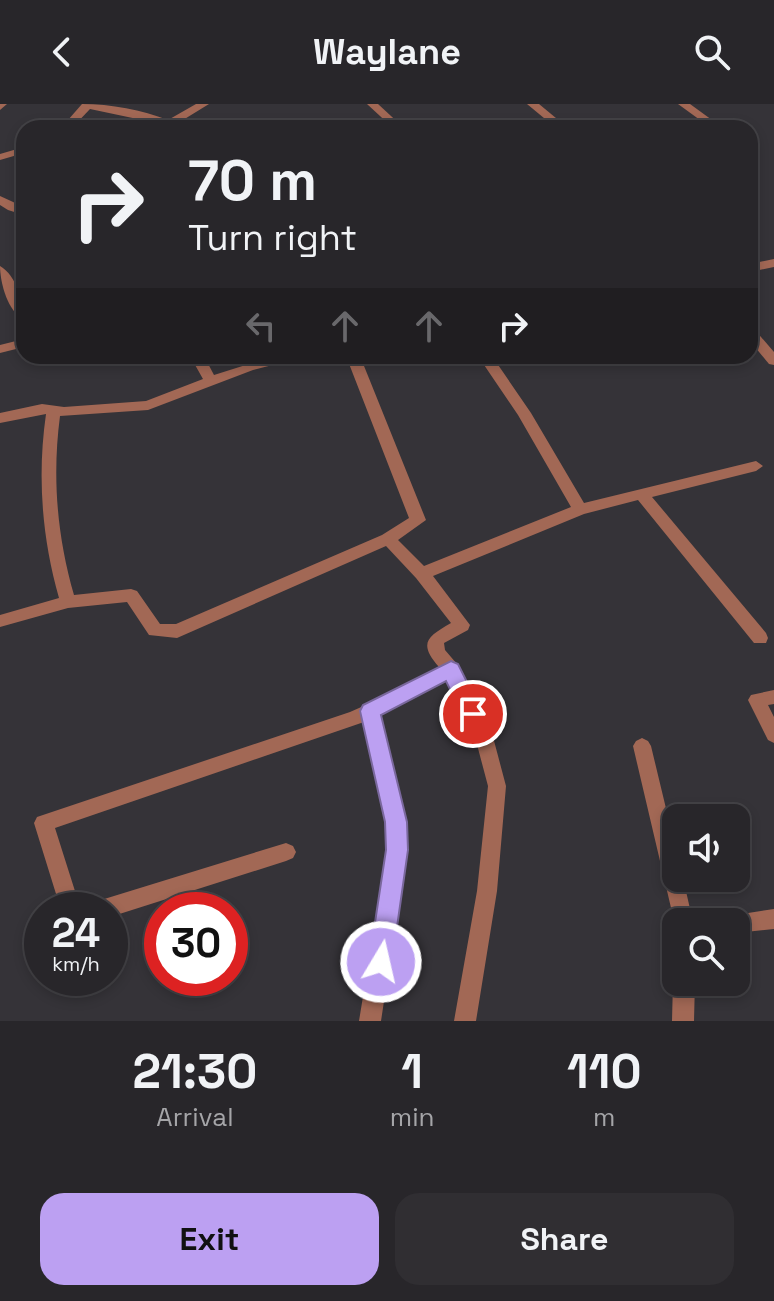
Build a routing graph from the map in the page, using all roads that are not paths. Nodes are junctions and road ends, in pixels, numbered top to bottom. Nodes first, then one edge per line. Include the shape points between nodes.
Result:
1 (87, 104) edge
2 (204, 104) edge
3 (372, 104) edge
4 (532, 104) edge
5 (683, 104) edge
6 (73, 120) edge
7 (156, 120) edge
8 (176, 120) edge
9 (390, 120) edge
10 (553, 120) edge
11 (706, 120) edge
12 (0, 270) edge
13 (16, 301) edge
14 (758, 342) edge
15 (774, 361) edge
16 (201, 364) edge
17 (260, 364) edge
18 (356, 364) edge
19 (490, 364) edge
20 (211, 382) junction
21 (54, 411) junction
22 (0, 418) edge
23 (756, 466) dead end
24 (640, 493) junction
25 (580, 509) junction
26 (388, 539) junction
27 (422, 574) junction
28 (68, 602) junction
29 (0, 621) edge
30 (760, 638) dead end
31 (451, 669) junction
32 (774, 697) edge
33 (370, 711) junction
34 (774, 735) edge
35 (642, 746) dead end
36 (286, 852) dead end
37 (65, 892) edge
38 (128, 902) edge
39 (680, 908) edge
40 (774, 919) edge
41 (750, 922) edge
42 (684, 996) edge
43 (370, 1021) edge
44 (465, 1021) edge
45 (683, 1021) edge

1 - 6 street
1 - 7 street
2 - 8 street
3 - 9 street
4 - 10 street
5 - 11 street
12 - 13 street
14 - 15 street
16 - 20 street
17 - 20 street
18 - 26 street via 417,512 418,520
19 - 25 street
20 - 21 street via 148,405
21 - 22 street
21 - 28 street via 48,454 55,562
23 - 24 street
24 - 25 street
24 - 30 street
25 - 27 street
26 - 27 street
26 - 28 street via 177,631 155,630 131,595
27 - 31 street via 462,625 436,640 436,652
28 - 29 street
31 - 33 street
31 - 44 street via 484,737 497,786 487,891
32 - 34 street via 757,700
33 - 37 street via 44,823
33 - 43 street via 396,822 397,850
35 - 39 street
36 - 38 street
40 - 41 street
42 - 45 street

